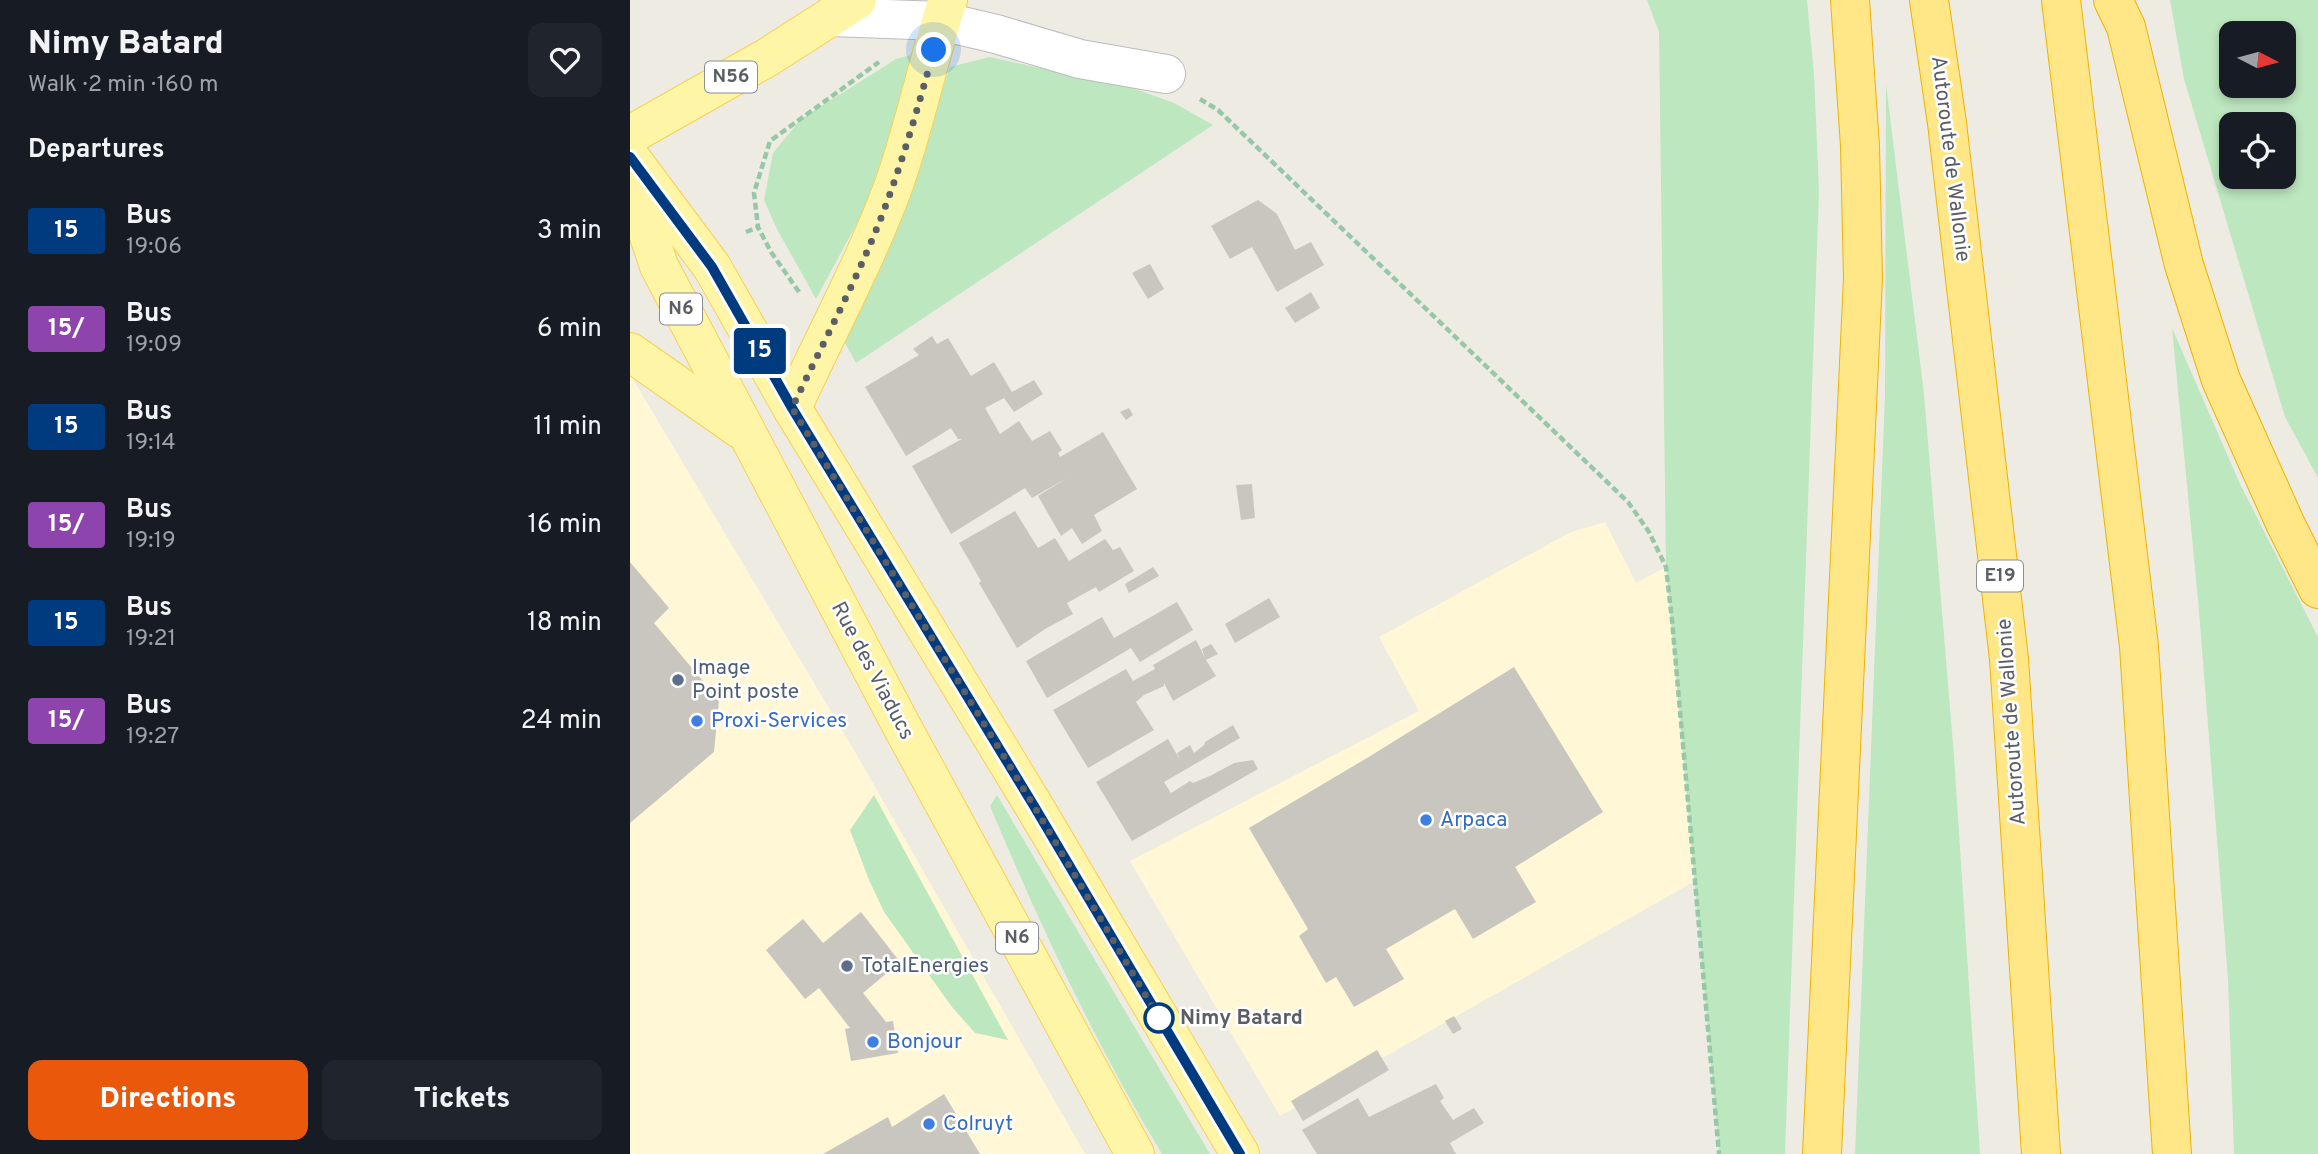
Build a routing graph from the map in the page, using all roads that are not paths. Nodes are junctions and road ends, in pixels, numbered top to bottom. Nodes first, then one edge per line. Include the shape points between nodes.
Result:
1 (1850, 0) edge
2 (1929, 0) edge
3 (2061, 0) edge
4 (2113, 0) edge
5 (844, 8) edge
6 (944, 11) edge
7 (1166, 74) road end
8 (630, 135) edge
9 (630, 157) edge
10 (630, 178) edge
11 (630, 352) edge
12 (792, 408) junction
13 (748, 435) junction
14 (2318, 589) edge
15 (1135, 1154) edge
16 (1240, 1154) edge
17 (1822, 1154) edge
18 (2041, 1154) edge
19 (2172, 1154) edge

1 - 17 highway via 1863,278
2 - 18 highway, Autoroute de Wallonie / E19 via 2009,659
3 - 19 highway via 2139,646
4 - 14 highway via 2126,27 2185,265 2221,380
5 - 6 lane
5 - 8 main road, N56
6 - 7 lane via 996,34 1080,59
6 - 12 main road via 892,190
9 - 12 main road, N6 via 712,267
10 - 13 main road, Rue des Viaducs / N6 via 659,267
11 - 13 main road
12 - 16 main road, N6
13 - 15 main road, Rue des Viaducs / N6

